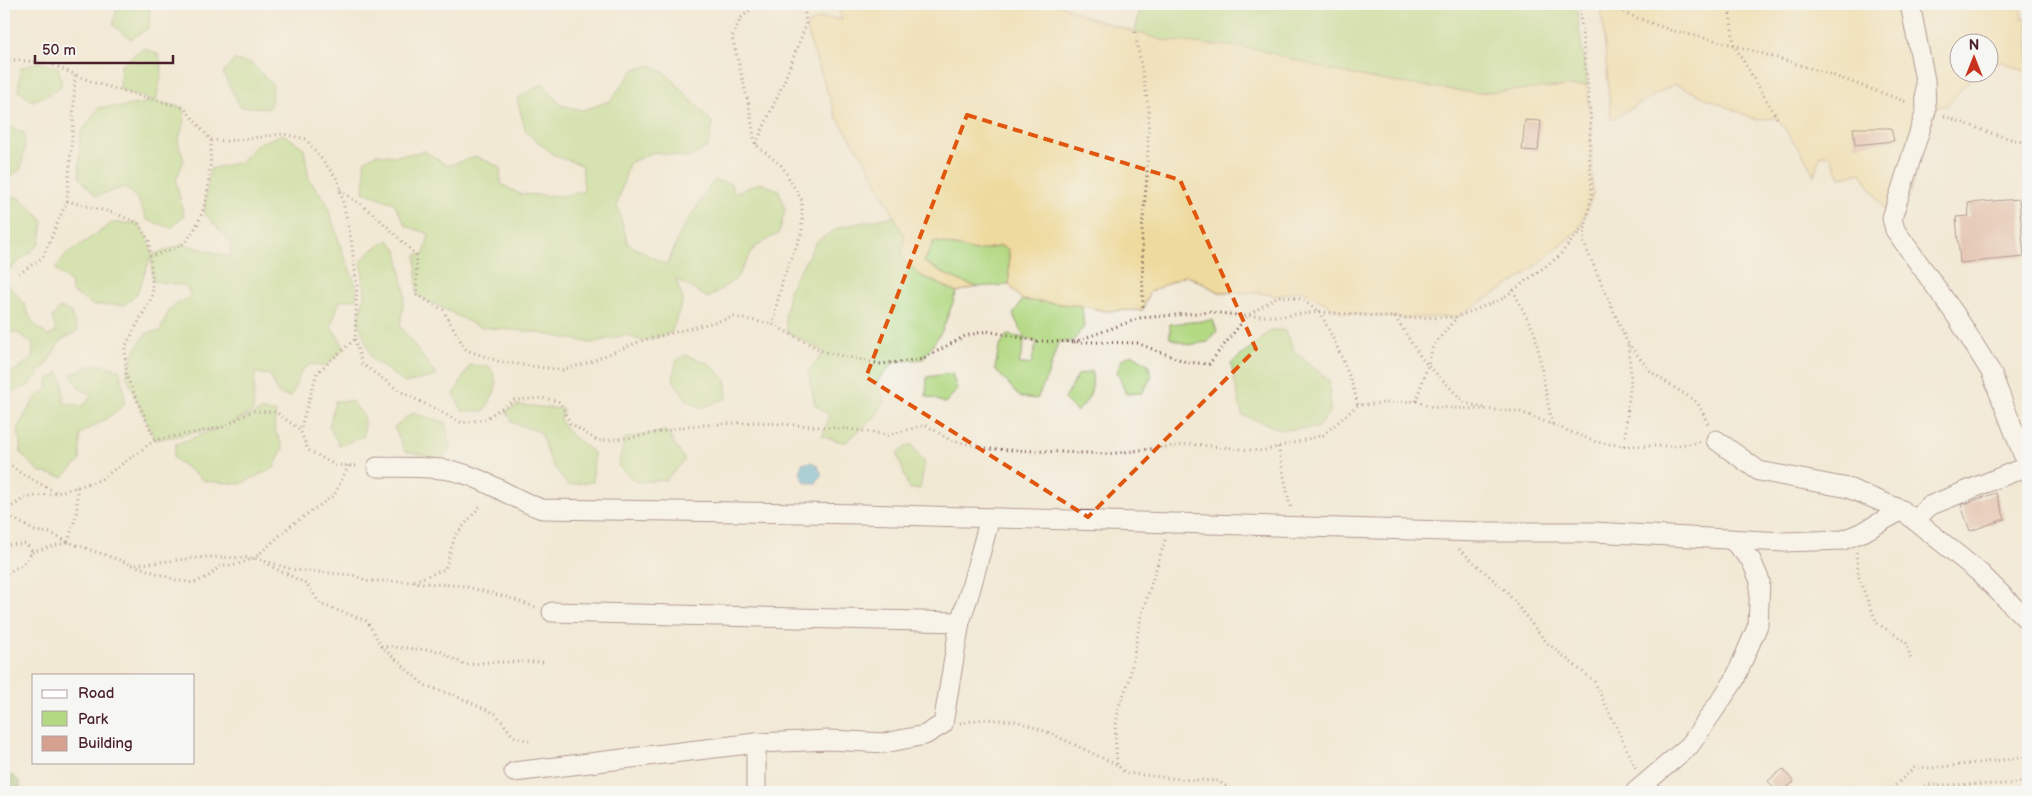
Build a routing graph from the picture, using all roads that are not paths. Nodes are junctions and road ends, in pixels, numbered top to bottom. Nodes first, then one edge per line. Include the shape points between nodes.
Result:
1 (1910, 4) edge
2 (1716, 440) road end
3 (2028, 466) edge
4 (377, 467) road end
5 (1909, 515) junction
6 (990, 518) junction
7 (1731, 539) junction
8 (1775, 541) junction
9 (1755, 570) junction
10 (552, 612) road end
11 (2028, 621) edge
12 (960, 622) junction
13 (756, 743) junction
14 (514, 772) dead end
15 (1640, 788) edge
16 (756, 792) edge

1 - 3 street via 1925,80 1926,111 1892,218 1895,230 1955,314 1991,372
2 - 5 street via 1759,471 1848,488
3 - 5 street
4 - 6 street via 454,471 542,509
5 - 8 street via 1843,540
5 - 11 street via 1980,573
6 - 7 street via 1436,531 1593,532
6 - 12 street
7 - 8 street
7 - 9 street via 1751,560
8 - 9 street via 1763,549
9 - 15 street via 1760,581 1758,625 1734,681 1690,745
10 - 12 street
12 - 13 street via 942,724 925,735 885,743 830,740
13 - 14 street
13 - 16 street

